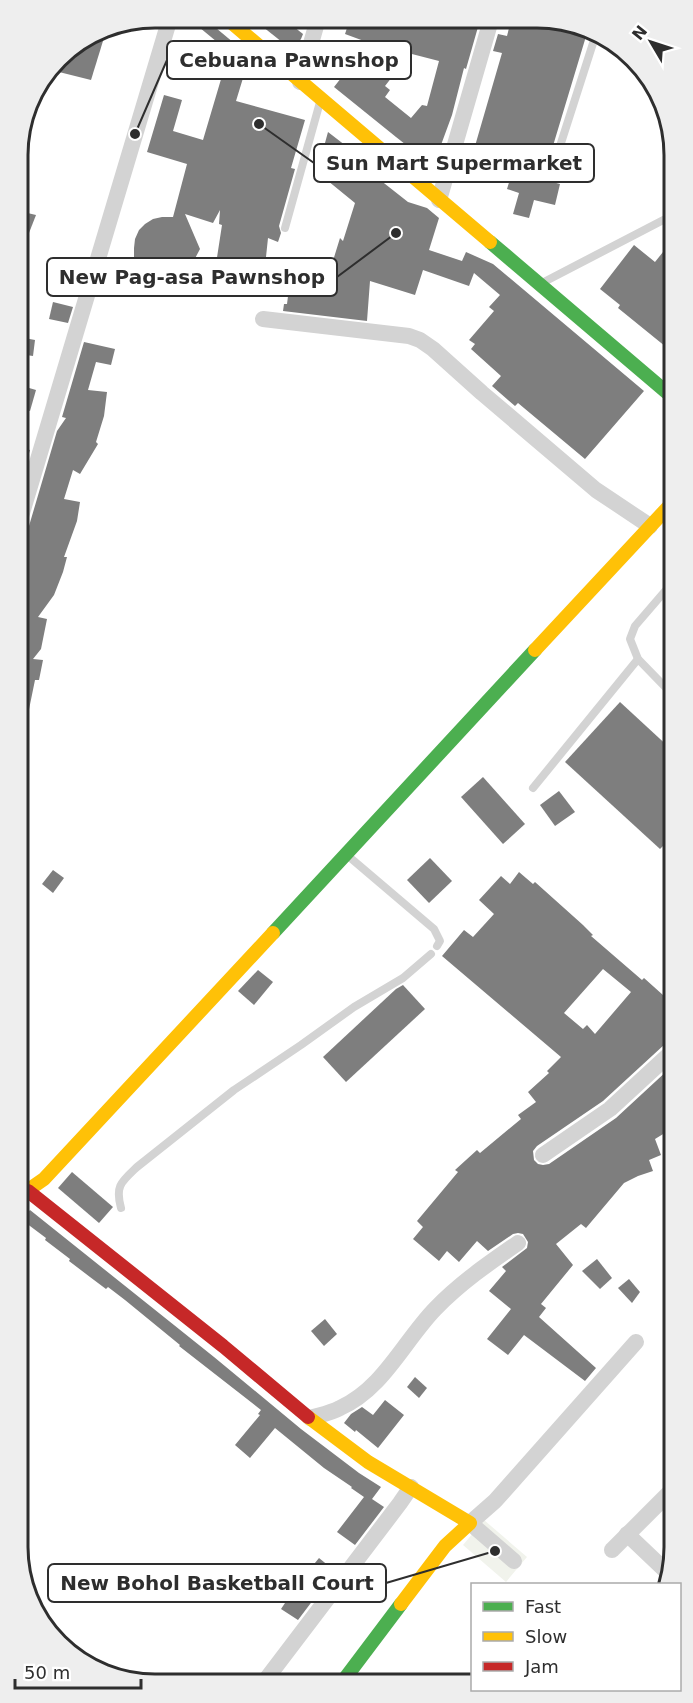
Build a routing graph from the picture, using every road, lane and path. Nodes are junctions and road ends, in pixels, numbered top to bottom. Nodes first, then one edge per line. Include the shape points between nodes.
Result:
1 (489, 28) edge
2 (167, 29) edge
3 (238, 29) edge
4 (315, 29) edge
5 (593, 42) edge
6 (300, 82) junction
7 (321, 99) junction
8 (552, 171) dead end
9 (439, 200) junction
10 (664, 220) edge
11 (285, 228) dead end
12 (539, 285) junction
13 (262, 319) dead end
14 (664, 390) edge
15 (29, 494) edge
16 (664, 512) edge
17 (650, 526) junction
18 (664, 592) edge
19 (638, 659) junction
20 (664, 686) edge
21 (533, 788) dead end
22 (346, 854) junction
23 (664, 1059) edge
24 (543, 1155) dead end
25 (28, 1191) edge
26 (28, 1196) edge
27 (121, 1208) dead end
28 (518, 1243) dead end
29 (636, 1342) dead end
30 (310, 1418) junction
31 (411, 1487) junction
32 (664, 1501) edge
33 (470, 1523) junction
34 (627, 1534) junction
35 (612, 1550) dead end
36 (514, 1561) dead end
37 (663, 1568) edge
38 (270, 1674) edge
39 (349, 1674) edge

1 - 9 street
2 - 15 street
3 - 6 street
4 - 6 street
5 - 8 lane
6 - 7 street
7 - 9 street
7 - 11 lane
9 - 12 street
10 - 12 lane
12 - 14 street
13 - 17 street via 420,340 596,490
16 - 17 street
17 - 22 street
18 - 19 lane via 635,626 630,639
19 - 20 lane
19 - 21 lane
22 - 25 street via 44,1179
22 - 27 lane via 434,929 440,941 403,978 234,1090 137,1167 119,1186
23 - 24 street via 610,1109
26 - 30 street
28 - 30 street via 474,1274 435,1309 369,1388 341,1408
29 - 33 street via 495,1501
30 - 31 street via 368,1462
31 - 33 street
31 - 38 street
32 - 34 street
33 - 36 street
33 - 39 street via 445,1546
34 - 35 street
34 - 37 street

